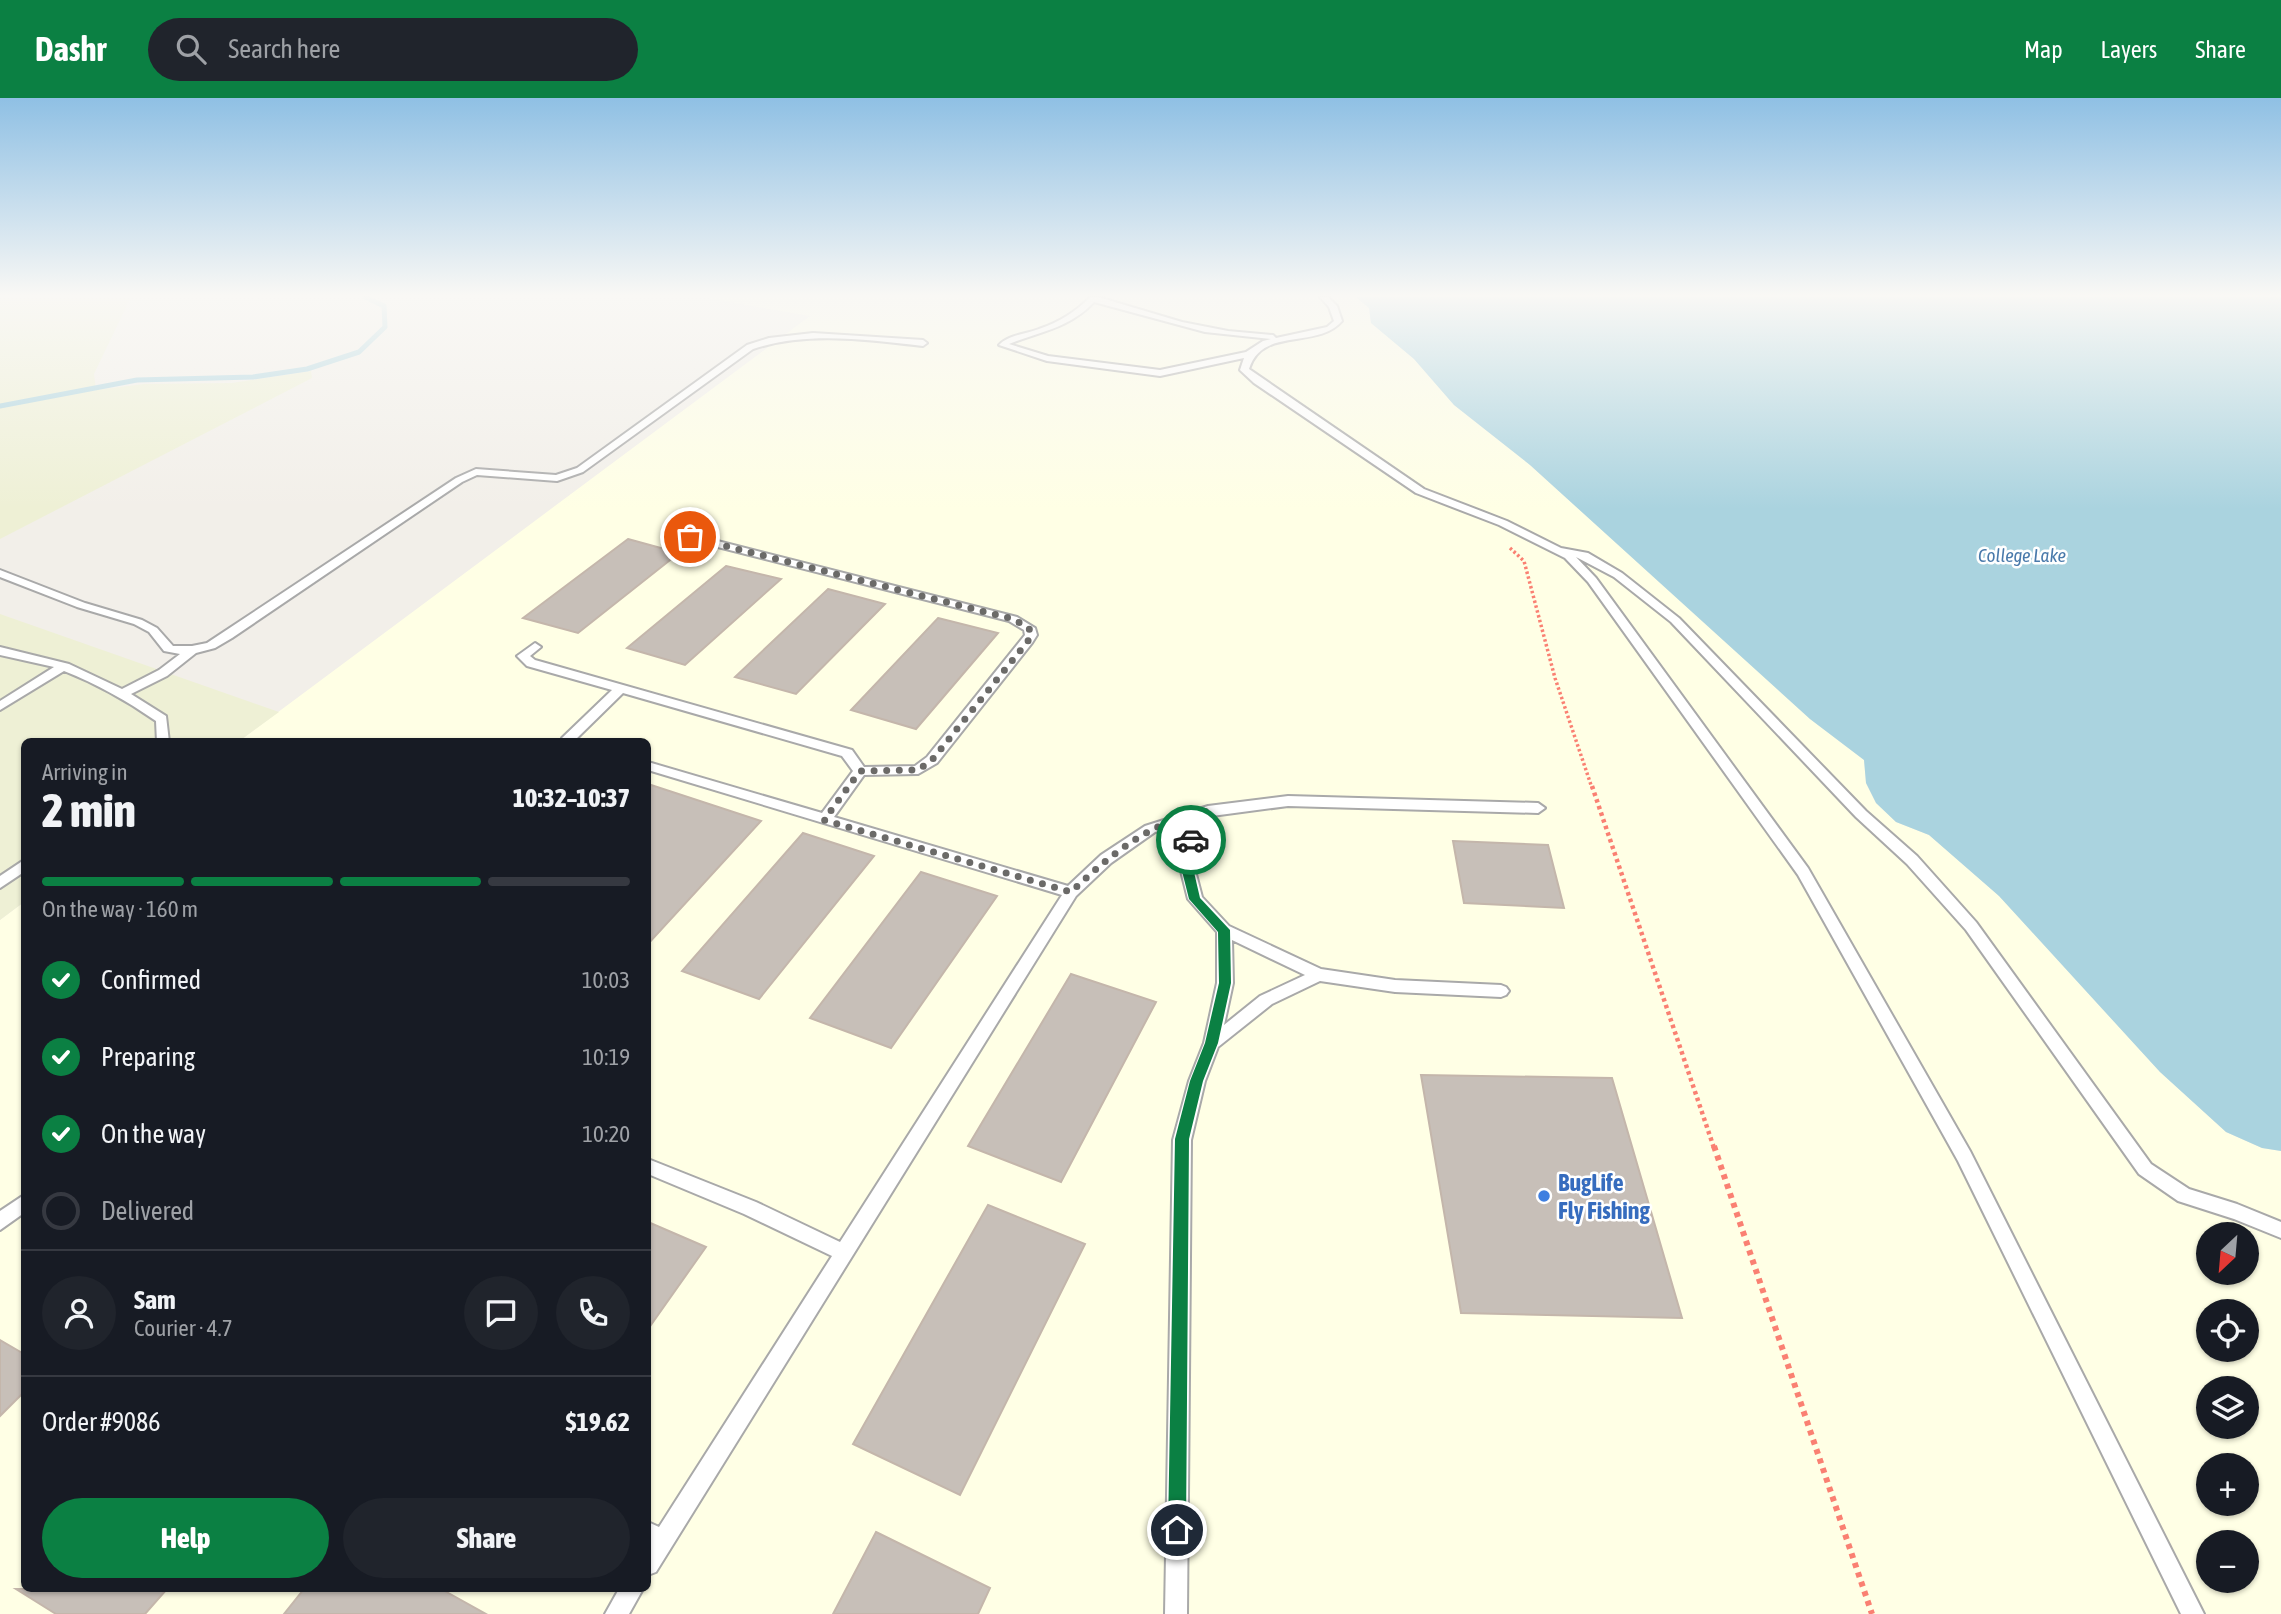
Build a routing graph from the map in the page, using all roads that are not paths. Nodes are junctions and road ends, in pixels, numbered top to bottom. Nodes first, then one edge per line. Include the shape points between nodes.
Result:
1 (720, 368) edge
2 (1120, 368) edge
3 (1185, 368) edge
4 (1245, 368) edge
5 (690, 537) dead end
6 (1558, 551) junction
7 (0, 573) edge
8 (535, 647) dead end
9 (192, 650) junction
10 (0, 651) edge
11 (62, 667) junction
12 (621, 688) junction
13 (124, 693) junction
14 (0, 706) edge
15 (163, 738) edge
16 (571, 738) edge
17 (651, 767) edge
18 (860, 771) junction
19 (1538, 808) dead end
20 (1208, 811) junction
21 (824, 820) junction
22 (21, 867) edge
23 (0, 883) edge
24 (1071, 892) junction
25 (1224, 930) junction
26 (1319, 975) junction
27 (1501, 991) dead end
28 (1212, 1043) junction
29 (651, 1167) edge
30 (21, 1205) edge
31 (0, 1222) edge
32 (2281, 1230) edge
33 (844, 1252) junction
34 (655, 1537) edge
35 (630, 1592) edge
36 (616, 1614) edge
37 (1176, 1614) edge
38 (2193, 1614) edge

1 - 9 lane via 580,470 557,478 476,472 228,636
2 - 3 lane via 1160,373
4 - 6 lane via 1257,381 1420,491 1503,523
5 - 18 lane via 1013,619 1029,628 1028,641 932,760 918,770
6 - 32 lane via 1584,555 1618,575 1675,620 1861,814 1912,860 1971,926 2145,1168 2184,1195
6 - 38 lane via 1592,580 1803,873 1964,1156
7 - 9 lane via 142,625 155,631 170,650
8 - 12 lane via 523,656 531,663
9 - 13 lane via 163,673
10 - 11 lane
11 - 13 lane
11 - 14 lane
12 - 16 lane
12 - 18 lane via 847,753
13 - 15 lane via 162,719
17 - 21 lane
18 - 21 lane
19 - 20 lane via 1288,801
20 - 24 lane via 1150,829
20 - 25 lane via 1184,855 1195,899
21 - 24 lane
22 - 23 lane
24 - 33 lane
25 - 26 lane
25 - 28 lane via 1225,983
26 - 27 lane via 1395,986
26 - 28 lane via 1266,1000
28 - 37 lane via 1196,1081 1182,1139
29 - 33 lane
30 - 31 lane
33 - 34 lane
35 - 36 lane

